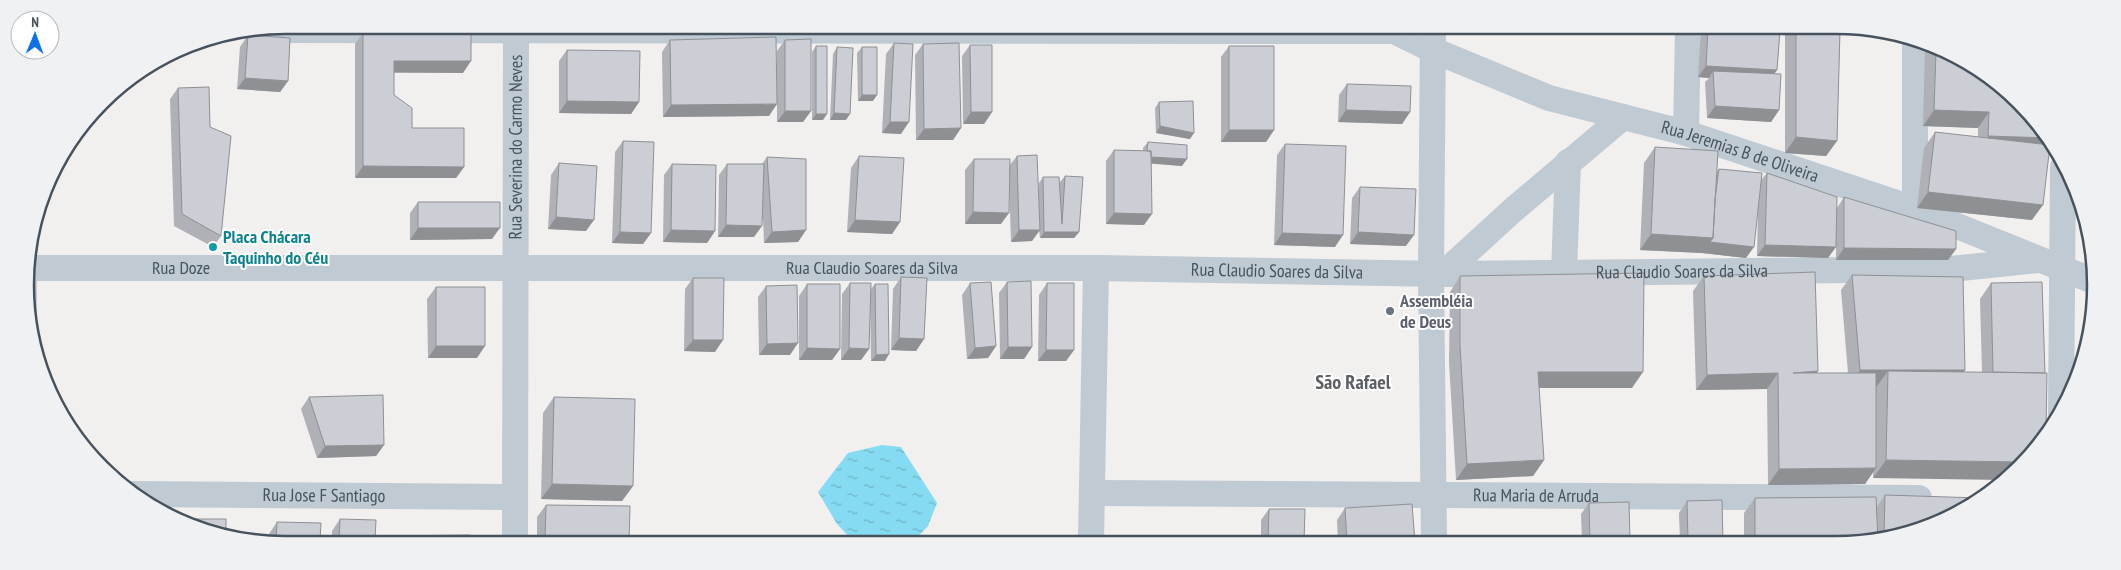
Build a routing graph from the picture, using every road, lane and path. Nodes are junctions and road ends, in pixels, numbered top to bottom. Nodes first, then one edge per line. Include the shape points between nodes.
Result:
1 (516, 34) edge
2 (1410, 34) edge
3 (1688, 34) edge
4 (1433, 39) edge
5 (1915, 46) edge
6 (1623, 117) junction
7 (1686, 133) junction
8 (1568, 162) junction
9 (2063, 178) edge
10 (1915, 209) junction
11 (2038, 260) junction
12 (35, 261) edge
13 (1096, 268) junction
14 (2063, 268) junction
15 (516, 269) junction
16 (1564, 273) junction
17 (1437, 274) junction
18 (2087, 278) edge
19 (2060, 397) edge
20 (1092, 493) junction
21 (145, 494) edge
22 (1434, 494) junction
23 (514, 497) junction
24 (1938, 498) edge
25 (515, 536) edge
26 (1091, 536) edge
27 (1434, 536) edge

1 - 15 street, Rua Severina do Carmo Neves
2 - 4 street, Rua Jeremias B de Oliveira
3 - 7 street
4 - 6 street, Rua Jeremias B de Oliveira via 1549,98
4 - 17 street
5 - 10 street
6 - 7 street, Rua Jeremias B de Oliveira
6 - 8 street
7 - 10 street, Rua Jeremias B de Oliveira
8 - 16 street
8 - 17 street
9 - 14 street
10 - 11 street, Rua Jeremias B de Oliveira
11 - 14 street, Rua Jeremias B de Oliveira
11 - 16 street, Rua Claudio Soares da Silva via 1951,269
12 - 15 street, Rua Doze
13 - 15 street, Rua Claudio Soares da Silva
13 - 17 street, Rua Claudio Soares da Silva
13 - 20 street
14 - 18 street, Rua Jeremias B de Oliveira
14 - 19 street
15 - 23 street, Rua Severina do Carmo Neves
16 - 17 street, Rua Claudio Soares da Silva
17 - 22 street
20 - 22 street, Rua Maria de Arruda
20 - 26 street
21 - 23 street, Rua Jose F Santiago
22 - 24 street, Rua Maria de Arruda
22 - 27 street
23 - 25 street, Rua Severina do Carmo Neves

